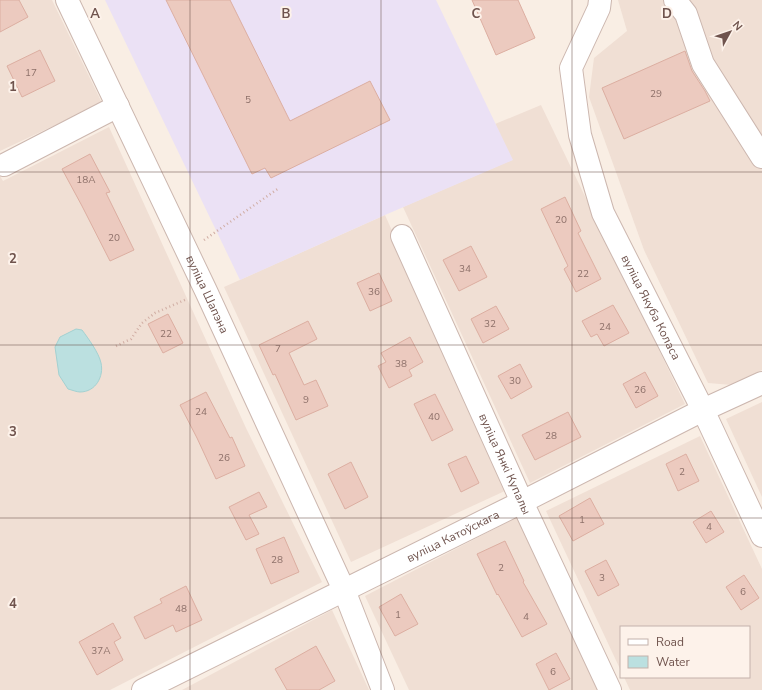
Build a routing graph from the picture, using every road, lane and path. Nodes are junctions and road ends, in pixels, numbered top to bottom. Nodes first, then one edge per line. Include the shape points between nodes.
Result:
1 (67, 0) edge
2 (600, 0) edge
3 (675, 0) edge
4 (118, 106) junction
5 (762, 157) edge
6 (4, 165) dead end
7 (279, 188) dead end
8 (402, 236) dead end
9 (187, 250) junction
10 (206, 291) junction
11 (116, 346) dead end
12 (762, 383) edge
13 (704, 410) junction
14 (522, 502) junction
15 (762, 536) edge
16 (344, 590) junction
17 (143, 690) edge
18 (383, 690) edge
19 (610, 690) edge

1 - 4 street, вуліца Шапэна
2 - 13 street, вуліца Якуба Коласа via 599,8 571,68 580,135 603,213
3 - 5 street via 686,14 703,64
4 - 6 street
4 - 9 street, вуліца Шапэна
7 - 9 path
8 - 14 street, вуліца Янкі Купалы
9 - 10 street, вуліца Шапэна
10 - 11 path via 155,314 142,323 131,339
10 - 16 street, вуліца Шапэна
12 - 13 street, вуліца Катоўскага
13 - 14 street, вуліца Катоўскага
13 - 15 street, вуліца Якуба Коласа
14 - 16 street, вуліца Катоўскага
14 - 19 street, вуліца Янкі Купалы
16 - 17 street, вуліца Катоўскага
16 - 18 street, вуліца Шапэна

